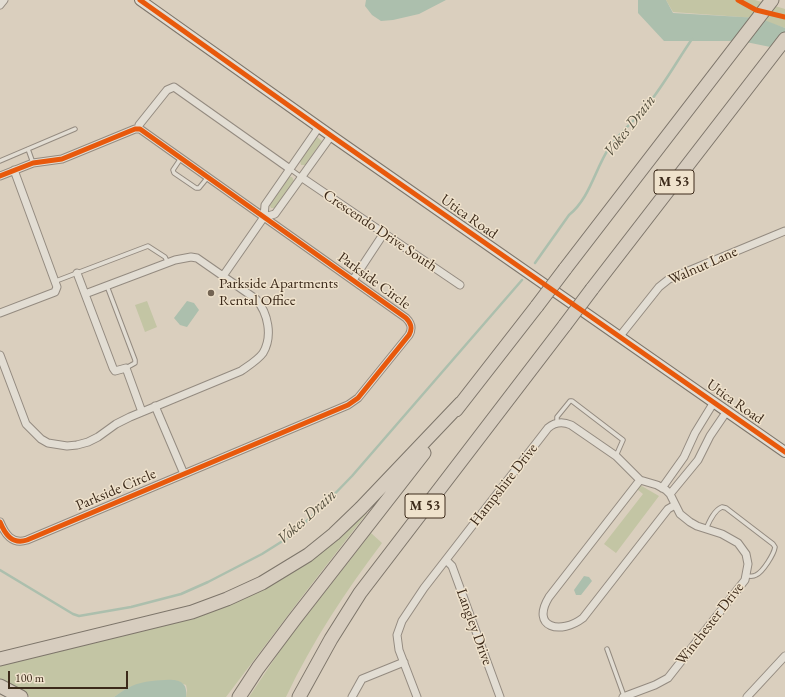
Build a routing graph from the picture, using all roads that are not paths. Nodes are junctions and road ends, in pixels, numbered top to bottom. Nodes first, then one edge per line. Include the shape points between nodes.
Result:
1 (4, 0) edge
2 (140, 0) edge
3 (772, 0) edge
4 (0, 5) edge
5 (785, 39) edge
6 (319, 127) junction
7 (75, 129) dead end
8 (138, 129) junction
9 (332, 136) junction
10 (28, 149) junction
11 (181, 158) junction
12 (0, 161) edge
13 (33, 163) junction
14 (290, 169) junction
15 (14, 170) junction
16 (0, 176) edge
17 (208, 177) junction
18 (301, 177) junction
19 (264, 217) junction
20 (785, 231) edge
21 (384, 233) junction
22 (168, 263) junction
23 (77, 273) junction
24 (222, 276) junction
25 (353, 280) junction
26 (56, 281) junction
27 (460, 285) dead end
28 (107, 286) junction
29 (85, 294) junction
30 (0, 313) edge
31 (620, 336) junction
32 (0, 355) edge
33 (126, 368) junction
34 (714, 402) junction
35 (461, 403) junction
36 (155, 406) junction
37 (726, 411) junction
38 (142, 412) junction
39 (557, 422) junction
40 (785, 452) edge
41 (616, 456) junction
42 (184, 474) junction
43 (640, 480) junction
44 (666, 491) junction
45 (675, 505) junction
46 (0, 522) edge
47 (706, 529) junction
48 (446, 560) junction
49 (746, 576) junction
50 (607, 649) dead end
51 (785, 656) edge
52 (0, 659) edge
53 (404, 662) junction
54 (0, 686) edge
55 (21, 697) edge
56 (239, 697) edge
57 (299, 697) edge
58 (352, 697) edge
59 (417, 697) edge
60 (500, 697) edge
61 (624, 697) edge
62 (747, 697) edge

1 - 4 street
2 - 6 street, Utica Road
3 - 35 highway, M 53, bridge
5 - 57 highway, M 53, bridge via 360,593
6 - 9 street, Utica Road
6 - 14 street
7 - 10 lane
8 - 11 street, Parkside Circle
8 - 13 street via 62,159
8 - 14 street via 167,90 174,87
9 - 18 street
9 - 31 street, Utica Road
10 - 12 lane
10 - 13 lane
11 - 17 street, Parkside Circle
11 - 17 lane via 173,170 174,173 196,188 199,188
13 - 15 street
14 - 18 lane
14 - 19 street via 265,204
15 - 16 street
15 - 26 street
17 - 19 street, Parkside Circle
18 - 19 street via 275,214
18 - 21 street, Crescendo Drive South
19 - 24 street
19 - 25 street, Parkside Circle
20 - 31 street, Walnut Lane via 669,279 659,287
21 - 25 street
21 - 27 street, Crescendo Drive South
22 - 23 lane via 165,257 148,246
22 - 24 street via 184,258 197,258
22 - 28 street
23 - 26 lane
23 - 29 street
24 - 36 street via 261,304 268,326 267,342 263,352 241,371
25 - 42 street, Parkside Circle via 406,318 412,328 363,392 348,405
26 - 30 street via 55,292
28 - 29 street
28 - 33 lane via 135,360 135,363
29 - 33 street via 113,368 118,371
31 - 34 street, Utica Road
32 - 38 street via 26,424 48,443 67,446 88,442 116,424
33 - 38 street
34 - 37 street, Utica Road
34 - 44 street via 695,433
35 - 52 highway via 343,526 308,555 262,583 192,612
35 - 56 highway, M 53 via 294,620
36 - 38 street
36 - 42 street
37 - 40 street, Utica Road
37 - 44 street via 698,460
39 - 41 street via 571,425
39 - 41 lane via 558,417 572,401 623,440
39 - 48 street, Hampshire Drive via 548,428
41 - 43 street
42 - 46 street, Parkside Circle via 22,542 7,536
43 - 44 street
43 - 45 street via 548,597 542,613 547,624 556,628 565,627 583,618 668,509
44 - 45 street, Winchester Drive
45 - 47 street, Winchester Drive via 680,514 690,522
47 - 49 street, Winchester Drive via 730,538 742,547 748,564
47 - 49 lane via 718,509 722,507 773,544 774,552 762,570 756,576
48 - 53 street, Hampshire Drive via 424,588 398,629 397,641
48 - 60 street, Langley Drive via 452,566
49 - 61 street, Winchester Drive via 668,678
50 - 61 lane
51 - 62 street
53 - 58 street via 362,679
53 - 59 street
54 - 55 highway

